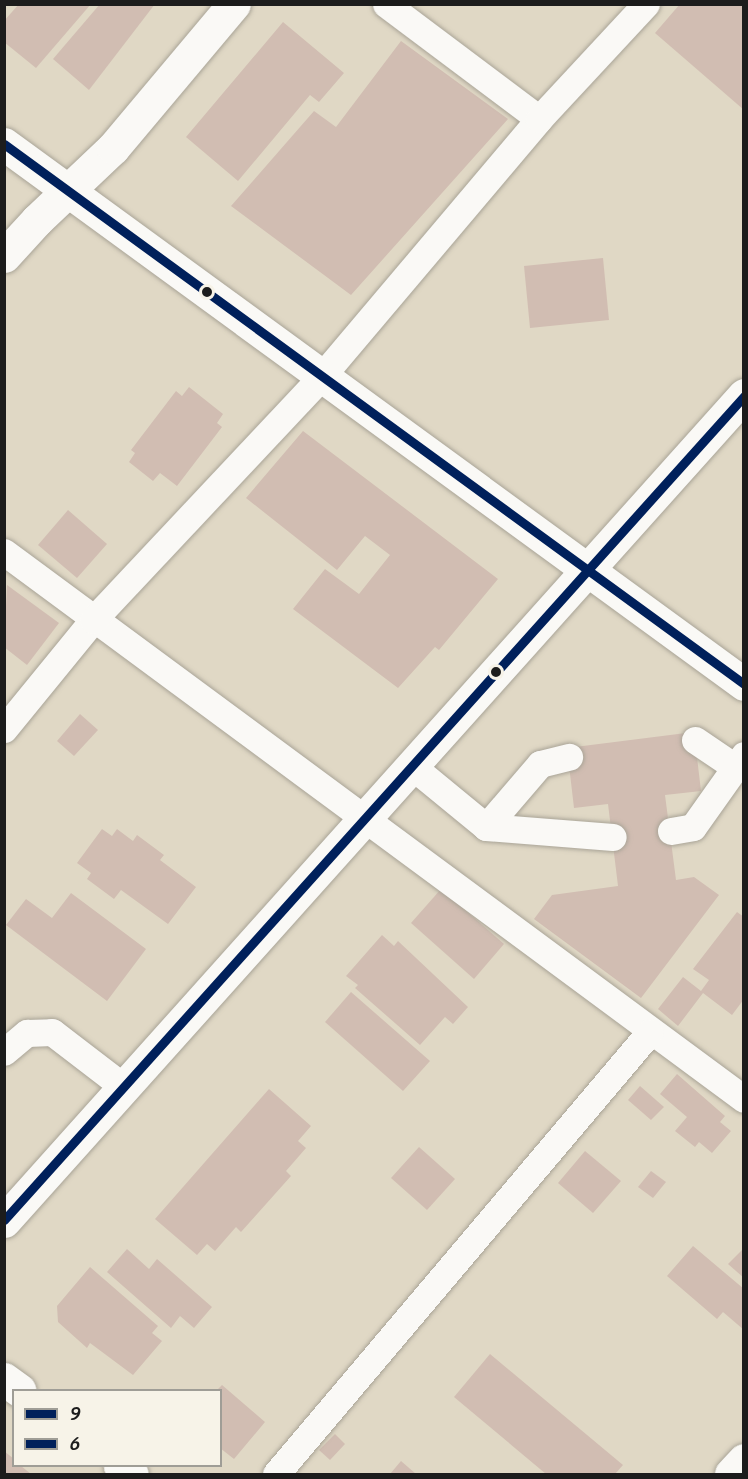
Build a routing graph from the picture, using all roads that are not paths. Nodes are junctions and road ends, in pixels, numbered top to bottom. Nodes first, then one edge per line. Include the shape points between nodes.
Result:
1 (234, 4) edge
2 (386, 4) edge
3 (646, 4) edge
4 (539, 119) junction
5 (4, 144) edge
6 (68, 191) junction
7 (4, 256) edge
8 (322, 376) junction
9 (744, 395) edge
10 (4, 552) edge
11 (588, 572) junction
12 (93, 620) junction
13 (744, 684) edge
14 (4, 729) edge
15 (695, 740) dead end
16 (569, 757) dead end
17 (739, 761) edge
18 (413, 767) junction
19 (365, 820) junction
20 (486, 826) junction
21 (671, 831) dead end
22 (614, 837) dead end
23 (649, 1033) junction
24 (4, 1052) edge
25 (125, 1088) junction
26 (744, 1099) edge
27 (4, 1221) edge
28 (4, 1379) edge
29 (18, 1389) edge
30 (744, 1460) edge
31 (276, 1474) edge
32 (731, 1474) edge

1 - 6 main road via 113,148
2 - 4 lane
3 - 4 lane
4 - 8 lane
5 - 6 main road
6 - 7 main road
6 - 8 main road
8 - 11 main road
8 - 12 lane
9 - 11 main road
10 - 12 lane
11 - 13 main road
11 - 18 main road
12 - 14 lane
12 - 19 lane
15 - 17 lane
16 - 20 lane via 540,764
17 - 21 lane via 693,827
18 - 19 main road
18 - 20 lane
19 - 23 lane
19 - 25 main road
20 - 22 lane
23 - 26 lane
23 - 31 lane
24 - 25 lane via 27,1033 52,1032
25 - 27 main road
28 - 29 main road
30 - 32 main road

